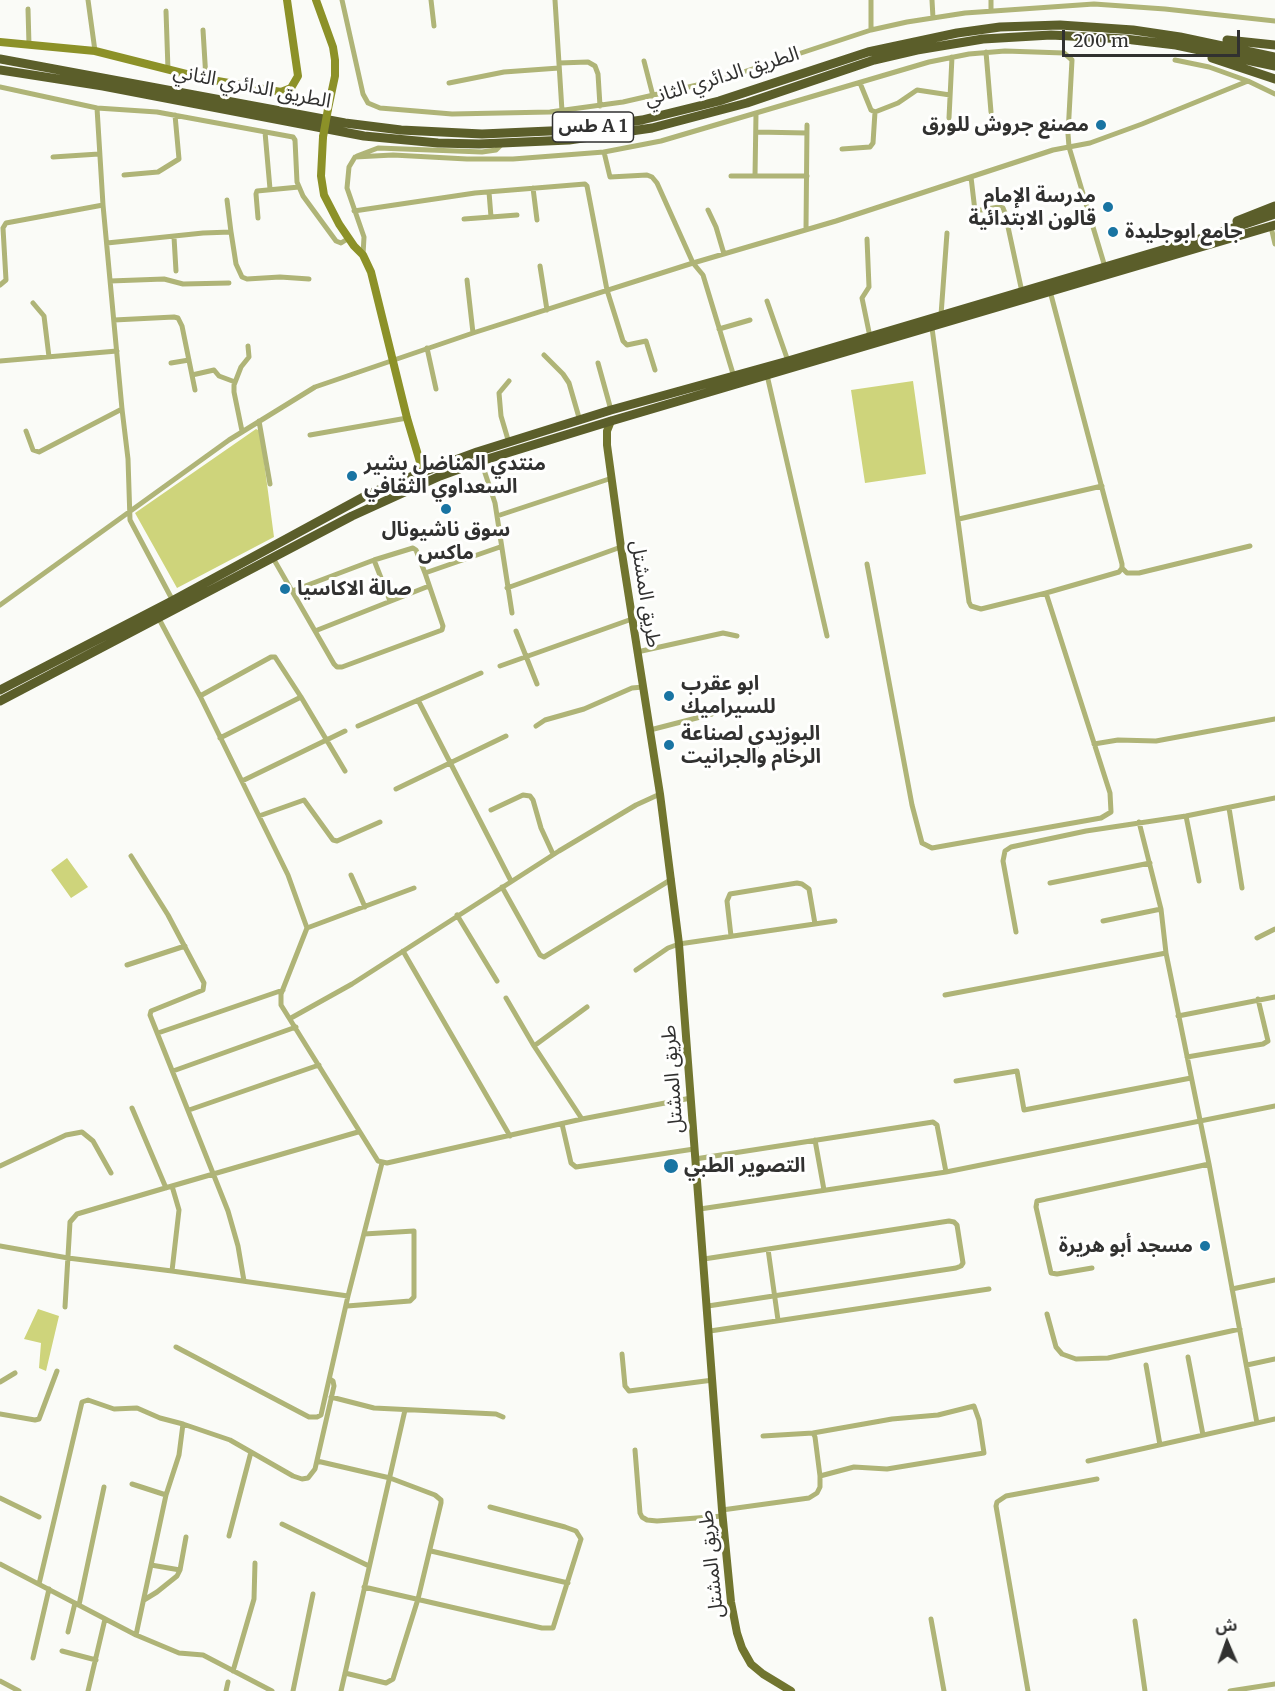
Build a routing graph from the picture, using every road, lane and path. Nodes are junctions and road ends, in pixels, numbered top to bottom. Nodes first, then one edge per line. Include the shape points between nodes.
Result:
1 (88, 0) edge
2 (287, 0) edge
3 (316, 0) edge
4 (342, 0) edge
5 (432, 0) edge
6 (555, 0) edge
7 (871, 0) edge
8 (932, 0) edge
9 (991, 0) edge
10 (1150, 0) edge
11 (1076, 2) edge
12 (1149, 8) junction
13 (28, 9) dead end
14 (991, 10) junction
15 (166, 11) dead end
16 (933, 18) junction
17 (1275, 21) edge
18 (435, 26) dead end
19 (203, 30) dead end
20 (872, 30) junction
21 (1178, 41) junction
22 (0, 42) edge
23 (28, 45) junction
24 (1275, 45) edge
25 (95, 51) junction
26 (986, 52) junction
27 (952, 57) junction
28 (1275, 57) edge
29 (0, 58) edge
30 (645, 60) dead end
31 (1174, 60) dead end
32 (559, 65) junction
33 (1275, 66) edge
34 (0, 70) edge
35 (168, 70) junction
36 (206, 79) junction
37 (1275, 79) edge
38 (1248, 81) junction
39 (449, 82) dead end
40 (860, 83) junction
41 (0, 87) edge
42 (1275, 94) edge
43 (950, 95) junction
44 (653, 96) junction
45 (600, 106) junction
46 (97, 108) junction
47 (562, 111) junction
48 (875, 112) junction
49 (991, 112) dead end
50 (756, 114) junction
51 (175, 115) junction
52 (949, 118) dead end
53 (807, 125) dead end
54 (265, 132) junction
55 (756, 132) junction
56 (807, 133) junction
57 (502, 144) junction
58 (1070, 147) junction
59 (842, 149) dead end
60 (604, 152) junction
61 (99, 154) junction
62 (53, 157) dead end
63 (355, 157) junction
64 (124, 175) dead end
65 (731, 176) dead end
66 (755, 176) junction
67 (807, 176) junction
68 (971, 177) junction
69 (299, 187) junction
70 (533, 188) junction
71 (270, 189) junction
72 (489, 192) junction
73 (227, 200) dead end
74 (103, 205) junction
75 (1275, 206) edge
76 (708, 210) dead end
77 (354, 211) junction
78 (1275, 214) edge
79 (517, 215) dead end
80 (491, 217) junction
81 (258, 218) dead end
82 (464, 219) dead end
83 (537, 220) dead end
84 (1273, 226) edge
85 (806, 229) junction
86 (231, 232) junction
87 (947, 233) dead end
88 (174, 237) junction
89 (349, 238) junction
90 (867, 238) dead end
91 (107, 243) junction
92 (1183, 244) junction
93 (1275, 244) edge
94 (724, 254) junction
95 (363, 255) junction
96 (2, 256) edge
97 (693, 263) junction
98 (540, 266) dead end
99 (1105, 267) junction
100 (176, 271) dead end
101 (309, 279) dead end
102 (467, 280) dead end
103 (110, 281) junction
104 (229, 283) dead end
105 (0, 285) edge
106 (1049, 288) junction
107 (607, 291) junction
108 (1022, 292) junction
109 (767, 301) dead end
110 (33, 303) dead end
111 (547, 310) junction
112 (941, 316) junction
113 (114, 320) junction
114 (750, 320) dead end
115 (932, 327) junction
116 (720, 330) junction
117 (473, 333) junction
118 (870, 337) junction
119 (248, 346) dead end
120 (427, 348) junction
121 (117, 351) junction
122 (544, 355) dead end
123 (49, 357) junction
124 (393, 359) junction
125 (189, 360) junction
126 (0, 361) edge
127 (788, 361) junction
128 (171, 363) dead end
129 (598, 363) dead end
130 (655, 370) dead end
131 (766, 372) junction
132 (192, 375) junction
133 (734, 376) junction
134 (509, 381) dead end
135 (235, 382) junction
136 (435, 389) dead end
137 (195, 390) dead end
138 (122, 409) junction
139 (611, 410) junction
140 (407, 418) junction
141 (259, 421) junction
142 (580, 421) junction
143 (611, 421) junction
144 (595, 427) junction
145 (26, 431) dead end
146 (242, 431) junction
147 (310, 435) dead end
148 (509, 442) junction
149 (607, 445) junction
150 (481, 461) junction
151 (423, 472) junction
152 (612, 478) junction
153 (270, 484) dead end
154 (1102, 486) junction
155 (130, 509) junction
156 (496, 516) junction
157 (323, 518) junction
158 (959, 519) junction
159 (328, 529) junction
160 (1250, 546) dead end
161 (500, 547) junction
162 (621, 547) junction
163 (273, 558) junction
164 (374, 560) junction
165 (867, 564) dead end
166 (1122, 568) junction
167 (425, 573) junction
168 (429, 586) junction
169 (507, 588) junction
170 (292, 591) junction
171 (1046, 593) junction
172 (390, 601) junction
173 (0, 605) edge
174 (175, 605) junction
175 (512, 613) dead end
176 (156, 614) junction
177 (632, 619) junction
178 (315, 631) junction
179 (516, 631) dead end
180 (737, 636) dead end
181 (827, 636) dead end
182 (637, 652) junction
183 (525, 656) junction
184 (500, 666) dead end
185 (481, 673) dead end
186 (537, 684) dead end
187 (643, 687) junction
188 (0, 690) edge
189 (200, 696) junction
190 (301, 697) junction
191 (418, 700) junction
192 (0, 701) edge
193 (712, 714) dead end
194 (1275, 719) edge
195 (358, 726) dead end
196 (536, 726) dead end
197 (650, 730) junction
198 (345, 731) dead end
199 (506, 736) dead end
200 (220, 738) junction
201 (327, 740) junction
202 (1094, 744) junction
203 (450, 762) junction
204 (345, 771) dead end
205 (242, 781) junction
206 (396, 789) dead end
207 (660, 794) junction
208 (1275, 798) edge
209 (1229, 808) junction
210 (491, 810) dead end
211 (259, 816) junction
212 (1186, 816) junction
213 (380, 822) dead end
214 (1139, 822) junction
215 (553, 854) junction
216 (131, 855) dead end
217 (1150, 863) junction
218 (351, 875) dead end
219 (672, 879) junction
220 (511, 881) junction
221 (1199, 881) dead end
222 (1050, 884) dead end
223 (502, 887) junction
224 (414, 888) dead end
225 (1242, 888) dead end
226 (365, 907) junction
227 (1161, 909) junction
228 (457, 915) junction
229 (835, 921) dead end
230 (1104, 921) dead end
231 (815, 924) junction
232 (307, 928) junction
233 (1275, 929) edge
234 (1016, 932) dead end
235 (731, 936) junction
236 (1257, 938) dead end
237 (678, 944) junction
238 (185, 946) junction
239 (403, 951) junction
240 (1166, 952) junction
241 (127, 965) dead end
242 (636, 970) dead end
243 (497, 981) dead end
244 (283, 990) junction
245 (945, 995) dead end
246 (1275, 997) edge
247 (506, 998) dead end
248 (1258, 999) junction
249 (587, 1007) dead end
250 (1178, 1016) junction
251 (291, 1018) junction
252 (296, 1027) junction
253 (158, 1033) junction
254 (534, 1046) junction
255 (1187, 1057) junction
256 (319, 1065) junction
257 (173, 1071) junction
258 (1191, 1078) junction
259 (956, 1081) dead end
260 (691, 1098) junction
261 (1275, 1106) edge
262 (132, 1108) dead end
263 (189, 1110) junction
264 (582, 1119) junction
265 (1200, 1121) junction
266 (562, 1124) junction
267 (358, 1132) junction
268 (510, 1136) junction
269 (814, 1140) junction
270 (694, 1149) junction
271 (695, 1159) junction
272 (382, 1163) junction
273 (1209, 1164) junction
274 (0, 1166) edge
275 (946, 1172) junction
276 (111, 1173) dead end
277 (214, 1173) junction
278 (169, 1187) junction
279 (824, 1190) junction
280 (700, 1209) junction
281 (364, 1234) junction
282 (0, 1246) edge
283 (768, 1249) junction
284 (68, 1258) junction
285 (704, 1259) junction
286 (1092, 1268) dead end
287 (172, 1271) junction
288 (1275, 1280) edge
289 (244, 1281) junction
290 (989, 1288) dead end
291 (1232, 1289) junction
292 (774, 1295) junction
293 (348, 1296) junction
294 (347, 1306) junction
295 (708, 1306) junction
296 (65, 1308) dead end
297 (1047, 1314) dead end
298 (778, 1320) junction
299 (1240, 1329) junction
300 (710, 1331) junction
301 (176, 1347) dead end
302 (622, 1354) dead end
303 (1188, 1357) dead end
304 (1275, 1359) edge
305 (1146, 1365) dead end
306 (1247, 1365) junction
307 (57, 1371) dead end
308 (15, 1373) dead end
309 (330, 1379) junction
310 (713, 1380) junction
311 (0, 1382) edge
312 (331, 1397) junction
313 (405, 1410) junction
314 (0, 1414) edge
315 (503, 1417) dead end
316 (1275, 1419) edge
317 (1257, 1423) junction
318 (183, 1424) junction
319 (813, 1433) junction
320 (1203, 1435) junction
321 (763, 1436) dead end
322 (1160, 1445) junction
323 (635, 1450) dead end
324 (250, 1452) junction
325 (317, 1461) junction
326 (1088, 1461) dead end
327 (820, 1476) junction
328 (390, 1478) junction
329 (1097, 1479) dead end
330 (132, 1484) dead end
331 (104, 1487) dead end
332 (166, 1495) junction
333 (0, 1498) edge
334 (490, 1507) dead end
335 (723, 1513) junction
336 (39, 1517) dead end
337 (282, 1524) dead end
338 (229, 1536) dead end
339 (186, 1537) dead end
340 (431, 1551) junction
341 (255, 1563) dead end
342 (0, 1564) edge
343 (151, 1565) junction
344 (369, 1566) junction
345 (180, 1570) junction
346 (568, 1583) junction
347 (39, 1584) junction
348 (364, 1587) junction
349 (49, 1589) junction
350 (313, 1594) dead end
351 (418, 1599) junction
352 (144, 1600) junction
353 (77, 1604) junction
354 (105, 1619) junction
355 (931, 1619) dead end
356 (1135, 1621) dead end
357 (68, 1632) dead end
358 (136, 1635) junction
359 (62, 1652) dead end
360 (33, 1658) dead end
361 (96, 1660) junction
362 (233, 1671) junction
363 (345, 1673) junction
364 (0, 1681) edge
365 (228, 1682) dead end
366 (1275, 1684) edge
367 (19, 1691) edge
368 (88, 1691) edge
369 (226, 1691) edge
370 (272, 1691) edge
371 (293, 1691) edge
372 (341, 1691) edge
373 (790, 1691) edge
374 (944, 1691) edge
375 (1028, 1691) edge
376 (1145, 1691) edge
377 (1230, 1691) edge

1 - 25 street
2 - 36 street via 298,72 291,88 278,93
3 - 89 street, bridge via 335,60 321,176 332,213
4 - 47 street via 364,97 374,106 452,114
5 - 18 street
6 - 32 street
7 - 20 street
8 - 16 street
9 - 14 street
10 - 12 street
11 - 12 street
11 - 14 street
12 - 17 street
13 - 23 street
14 - 16 street
15 - 35 street
16 - 20 street
19 - 36 street
20 - 44 street via 735,75
21 - 24 highway via 1205,37
21 - 28 highway, الطريق الدائري الثاني / طس A 1
21 - 29 highway, الطريق الدائري الثاني / طس A 1 via 1133,30 1060,25 968,31 868,51 668,114 583,128 505,134 431,132 345,123
21 - 33 highway, الطريق الدائري الثاني / طس A 1
21 - 37 highway
21 - 57 highway, الطريق الدائري الثاني / طس A 1 via 1060,36 962,42 874,60 747,103 652,128 579,140
22 - 23 street
23 - 25 street
25 - 35 street
26 - 27 street
26 - 49 street
26 - 58 street via 1068,55 1072,64
27 - 40 street
27 - 43 street
30 - 44 street
31 - 38 street
32 - 39 street
32 - 45 street via 588,62 595,66
32 - 47 street
34 - 57 highway, الطريق الدائري الثاني / طس A 1 via 364,136
35 - 36 street
38 - 42 street
38 - 58 street via 1142,124
40 - 48 street
40 - 50 street
41 - 46 street
43 - 48 street via 917,90
43 - 52 street
44 - 45 street
45 - 47 street
46 - 51 street
46 - 61 street
48 - 59 street via 870,147
50 - 55 street
50 - 60 street via 661,141
51 - 54 street
51 - 64 street via 179,159 158,172
53 - 56 street
54 - 69 street via 294,138
54 - 71 street
55 - 56 street
55 - 66 street
56 - 67 street
57 - 63 street via 495,151 474,153 378,148
58 - 68 street
58 - 99 street
60 - 63 street via 513,159
60 - 97 street via 610,177 647,175 654,179
61 - 62 street
61 - 74 street
63 - 77 street via 347,177
65 - 66 street
66 - 67 street
67 - 85 street
68 - 85 street
68 - 108 street via 975,211 1003,208
69 - 71 street
69 - 89 street via 334,240 341,243
70 - 72 street
70 - 83 street
70 - 107 street via 586,184
71 - 81 street via 256,192
72 - 77 street
72 - 80 street
73 - 86 street
74 - 91 street
74 - 96 street via 6,223
75 - 92 highway
76 - 94 street
77 - 95 street via 364,237
78 - 92 highway
79 - 80 street
80 - 82 street
84 - 93 street
84 - 106 highway
85 - 94 street
86 - 88 street
86 - 101 street via 242,277
87 - 112 street
88 - 91 street
88 - 100 street
89 - 95 street
90 - 118 street via 868,287 862,298
91 - 103 street
92 - 99 highway
94 - 97 street
95 - 124 street
96 - 105 street via 6,280
97 - 107 street
97 - 116 street via 703,275
98 - 111 street
99 - 106 highway
102 - 117 street
103 - 104 street
103 - 113 street
106 - 108 highway
106 - 115 highway
106 - 154 street
107 - 111 street
107 - 130 street via 624,343 646,341
108 - 112 highway
109 - 127 street
110 - 123 street via 44,316
111 - 117 street
112 - 118 highway
113 - 121 street
113 - 125 street via 178,318
114 - 116 street
115 - 131 highway
115 - 158 street
116 - 133 street
117 - 120 street
118 - 127 highway
119 - 135 street via 249,357
120 - 124 street
120 - 136 street
121 - 123 street
121 - 138 street
122 - 142 street via 568,383
123 - 126 street
124 - 140 street
124 - 141 street via 315,387
125 - 128 street
125 - 132 street
127 - 131 highway
129 - 139 street
131 - 133 highway
131 - 143 highway
131 - 181 street
132 - 135 street via 213,370
132 - 137 street
133 - 139 highway
134 - 148 street via 499,393
135 - 146 street
138 - 145 street via 39,452 33,450
138 - 155 street
139 - 142 highway
140 - 147 street
140 - 151 street
141 - 146 street
141 - 153 street
142 - 148 highway
143 - 144 highway
143 - 149 main road, طريق المشتل
144 - 149 main road, طريق المشتل
144 - 150 highway
146 - 155 street
148 - 151 highway
149 - 152 main road, طريق المشتل
150 - 156 street
150 - 159 highway via 382,501
151 - 157 highway
152 - 156 street
152 - 162 main road, طريق المشتل
154 - 158 street
154 - 166 street
155 - 173 street
155 - 174 street via 131,523
156 - 161 street
157 - 159 highway
157 - 174 highway
158 - 171 street via 971,606 981,609
159 - 163 highway
160 - 166 street via 1139,573 1127,573
161 - 167 street
161 - 169 street
162 - 169 street
162 - 177 main road, طريق المشتل
163 - 170 street
163 - 174 highway
164 - 167 street via 413,548
164 - 170 street
164 - 172 street
165 - 202 street via 905,772 920,838 926,847 1108,816 1112,806 1110,793
166 - 171 street
167 - 168 street
168 - 172 street
168 - 178 street via 443,621 442,630 342,667 333,664
169 - 175 street
170 - 178 street
171 - 202 street
172 - 178 street
174 - 176 highway
176 - 188 highway
176 - 189 street
176 - 192 highway
177 - 182 main road, طريق المشتل
177 - 183 street
179 - 183 street
180 - 182 street via 723,633
182 - 187 main road, طريق المشتل
183 - 184 street
183 - 186 street
185 - 191 street
187 - 196 street
187 - 197 main road, طريق المشتل
189 - 190 street via 271,657 278,659
189 - 200 street
190 - 200 street
190 - 201 street
191 - 195 street
191 - 203 street
193 - 197 street
194 - 202 street via 1156,741
197 - 207 main road, طريق المشتل
198 - 201 street
199 - 203 street
200 - 205 street
201 - 204 street
201 - 205 street
203 - 206 street
203 - 220 street
205 - 211 street
207 - 215 street
207 - 219 main road, طريق المشتل
208 - 209 street
209 - 212 street
209 - 225 street
210 - 215 street via 523,795 530,796
211 - 213 street via 304,800 337,841
211 - 232 street via 288,875
212 - 214 street
212 - 221 street
214 - 217 street
214 - 234 street via 1005,851 1003,861
215 - 220 street
216 - 238 street
217 - 222 street
217 - 227 street
218 - 226 street
219 - 223 street via 544,957
219 - 237 main road, طريق المشتل
220 - 223 street
223 - 228 street
224 - 226 street
226 - 232 street
227 - 230 street
227 - 240 street
228 - 239 street
228 - 243 street
229 - 231 street
231 - 235 street
231 - 235 street via 809,889 797,883 730,894 727,901
232 - 244 street
233 - 236 street
235 - 237 street
237 - 242 street
237 - 260 main road, طريق المشتل
238 - 241 street
238 - 253 street via 204,988 151,1011 150,1018
239 - 251 street
239 - 268 street
240 - 245 street
240 - 250 street
244 - 251 street via 281,1005
244 - 253 street
246 - 248 street
247 - 254 street
248 - 250 street
248 - 255 street via 1268,1041
249 - 254 street
250 - 255 street
251 - 252 street
252 - 256 street
252 - 257 street
253 - 257 street
254 - 264 street
255 - 258 street
256 - 263 street
256 - 267 street
257 - 263 street
258 - 259 street via 1024,1110 1017,1071
258 - 265 street
260 - 264 street
260 - 270 main road, طريق المشتل
261 - 265 street
262 - 278 street
263 - 277 street
264 - 266 street
265 - 273 street
265 - 275 street
266 - 268 street
266 - 270 street via 571,1163 576,1167
267 - 272 street
267 - 277 street
268 - 272 street
269 - 271 street
269 - 275 street via 933,1122 937,1125
269 - 279 street
270 - 271 main road, طريق المشتل
271 - 280 main road, طريق المشتل
272 - 281 street
273 - 286 street via 1037,1201 1051,1273
273 - 291 street
274 - 276 street via 66,1135 82,1132 93,1141
275 - 279 street
277 - 278 street
277 - 289 street via 234,1231
278 - 284 street via 77,1215 70,1222
278 - 287 street via 179,1210
279 - 280 street
280 - 285 main road, طريق المشتل
281 - 293 street
281 - 294 street via 414,1231 414,1297 410,1301
282 - 284 street
283 - 285 street
283 - 292 street
283 - 292 street via 949,1221 957,1225 963,1263 956,1268
284 - 287 street
284 - 296 street
285 - 295 main road, طريق المشتل
287 - 289 street
288 - 291 street
289 - 293 street
290 - 298 street
291 - 299 street
292 - 295 street
292 - 298 street
293 - 294 street
294 - 309 street
295 - 300 main road, طريق المشتل
297 - 299 street via 1056,1347 1076,1359 1108,1358
298 - 300 street
299 - 306 street
300 - 310 main road, طريق المشتل
301 - 309 street via 309,1417 321,1415
302 - 310 street via 625,1386 629,1390
303 - 320 street
304 - 306 street
305 - 322 street
306 - 317 street
307 - 314 street via 39,1419
308 - 311 street
309 - 312 street via 334,1383
310 - 335 main road, طريق المشتل
312 - 313 street via 374,1408
312 - 325 street
313 - 315 street via 496,1413
313 - 328 street
316 - 317 street
317 - 320 street
318 - 324 street via 230,1440
318 - 332 street via 179,1455
318 - 347 street via 137,1408 114,1409 88,1400 81,1402
319 - 321 street
319 - 327 street
319 - 327 street via 974,1406 979,1420 984,1454 888,1469 854,1467
320 - 322 street
322 - 326 street
323 - 335 street via 642,1517 657,1521
324 - 325 street via 302,1479 313,1474
324 - 338 street
325 - 328 street
327 - 335 street via 817,1493 809,1498
328 - 340 street via 441,1500
328 - 344 street
329 - 375 street via 1006,1496 997,1502
330 - 332 street
331 - 353 street
332 - 343 street
333 - 336 street
334 - 346 street via 576,1531 581,1539
335 - 373 main road, طريق المشتل via 731,1602 741,1648 751,1664
337 - 344 street
339 - 345 street
340 - 346 street
340 - 351 street
341 - 362 street via 254,1599
342 - 347 street
343 - 345 street
343 - 352 street
344 - 348 street
345 - 352 street
346 - 351 street via 555,1625 550,1629
347 - 349 street
348 - 351 street
348 - 363 street
349 - 353 street
349 - 360 street
350 - 371 street
351 - 363 street via 393,1679 386,1683
352 - 358 street
353 - 354 street
353 - 357 street
354 - 358 street
354 - 361 street
355 - 374 street
356 - 376 street
358 - 362 street via 179,1653 203,1655
359 - 361 street
361 - 368 street
362 - 370 street
363 - 372 street
364 - 367 street
365 - 369 street
366 - 377 street

